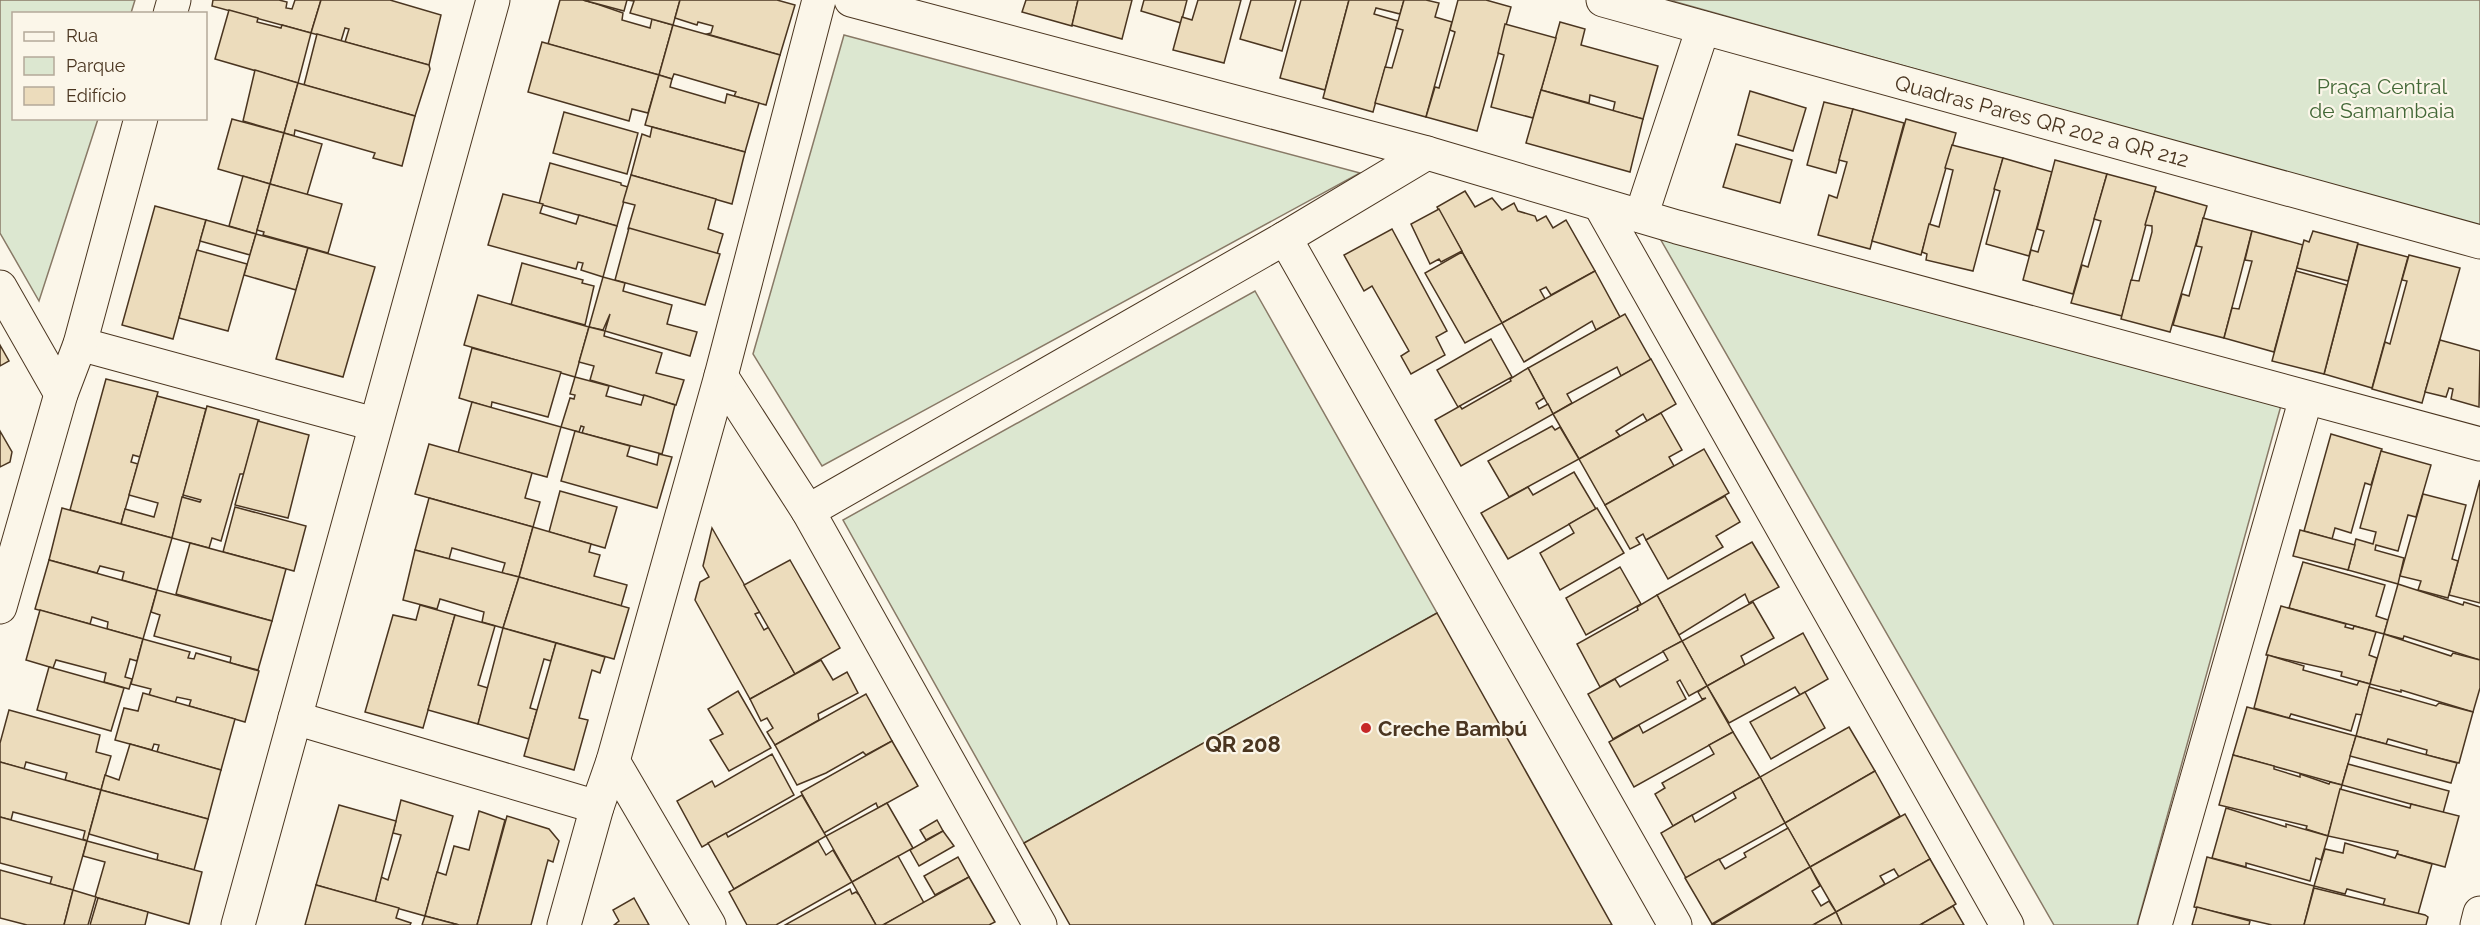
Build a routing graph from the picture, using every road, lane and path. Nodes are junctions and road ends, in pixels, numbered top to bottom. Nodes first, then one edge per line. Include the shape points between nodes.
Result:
1 (493, 0) edge
2 (819, 0) edge
3 (851, 0) edge
4 (1604, 0) edge
5 (1703, 28) junction
6 (140, 120) edge
7 (1427, 153) junction
8 (1600, 205) junction
9 (1641, 216) junction
10 (1284, 238) junction
11 (2480, 242) edge
12 (0, 287) edge
13 (80, 344) junction
14 (721, 376) junction
15 (61, 394) junction
16 (2306, 398) junction
17 (374, 424) junction
18 (2480, 444) edge
19 (808, 511) junction
20 (0, 608) edge
21 (295, 718) junction
22 (613, 761) junction
23 (597, 807) junction
24 (2480, 913) edge
25 (238, 925) edge
26 (564, 925) edge
27 (709, 925) edge
28 (1040, 925) edge
29 (1675, 925) edge
30 (2007, 925) edge
31 (2155, 925) edge
32 (2477, 925) edge

1 - 17 street
2 - 14 street
3 - 7 street
4 - 5 street, Quadras Pares QR 202 a QR 212
5 - 9 street
5 - 11 street, Quadras Pares QR 202 a QR 212
6 - 13 street
7 - 8 street
7 - 10 street
8 - 9 street
8 - 30 street
9 - 16 street
10 - 19 street
10 - 29 street
12 - 15 street
13 - 15 street
13 - 17 street
14 - 19 street
14 - 22 street
15 - 20 street
16 - 18 street
16 - 31 street
17 - 21 street
19 - 28 street
21 - 23 street
21 - 25 street
22 - 23 street
22 - 27 street
23 - 26 street
24 - 32 street

